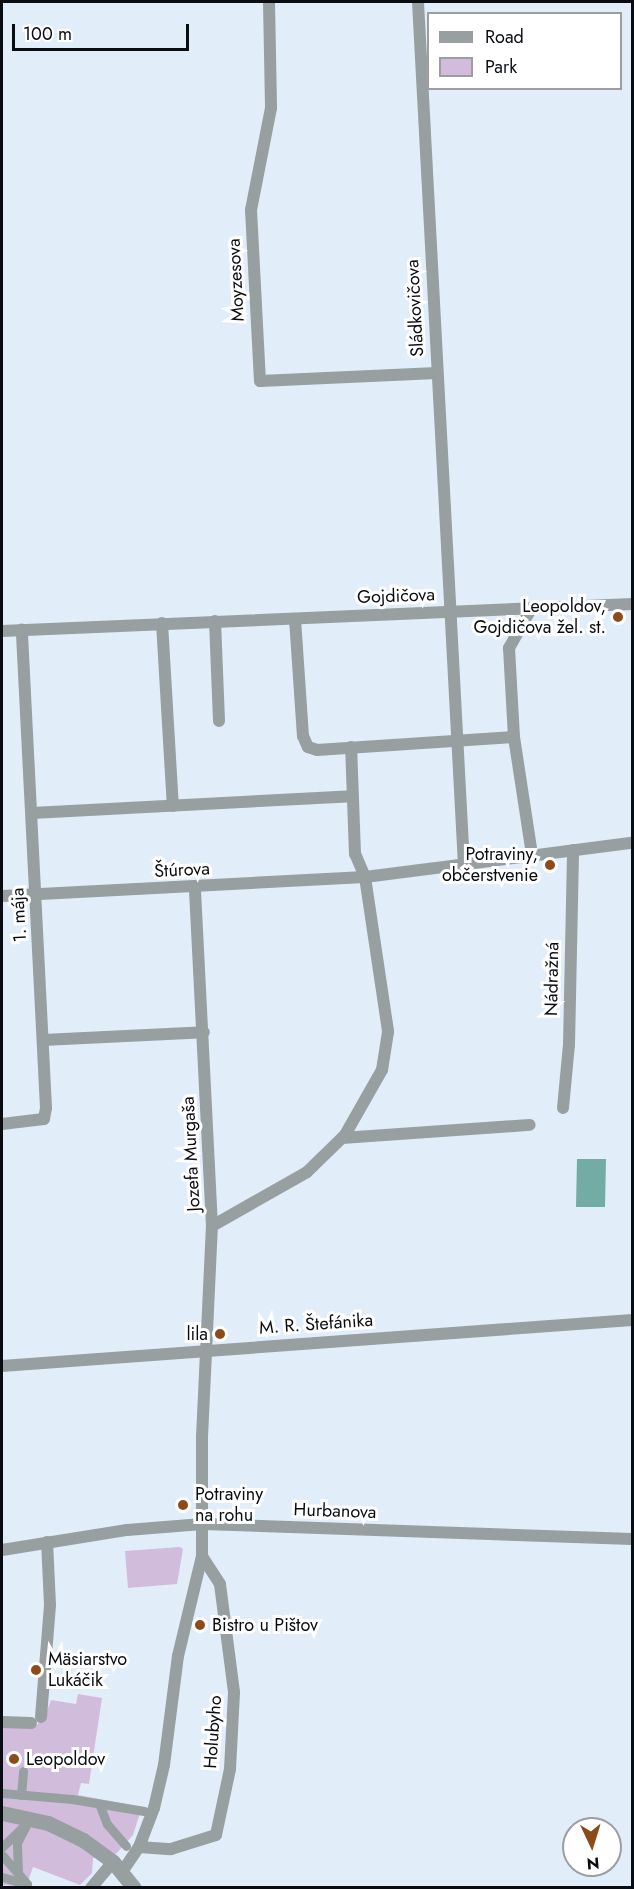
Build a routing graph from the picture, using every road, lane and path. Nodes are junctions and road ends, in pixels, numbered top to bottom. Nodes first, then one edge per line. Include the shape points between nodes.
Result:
1 (269, 2) edge
2 (417, 2) edge
3 (437, 373) junction
4 (633, 604) edge
5 (531, 609) junction
6 (447, 612) junction
7 (295, 619) junction
8 (215, 621) junction
9 (162, 623) junction
10 (22, 630) junction
11 (2, 631) edge
12 (219, 721) dead end
13 (514, 737) junction
14 (459, 739) junction
15 (351, 747) junction
16 (352, 796) junction
17 (173, 806) junction
18 (32, 813) junction
19 (633, 843) edge
20 (573, 850) junction
21 (532, 854) junction
22 (464, 865) junction
23 (365, 878) junction
24 (195, 888) junction
25 (36, 894) junction
26 (2, 896) edge
27 (204, 1032) junction
28 (43, 1040) junction
29 (563, 1108) dead end
30 (2, 1124) edge
31 (530, 1125) dead end
32 (342, 1138) junction
33 (213, 1226) junction
34 (633, 1320) edge
35 (206, 1351) junction
36 (2, 1366) edge
37 (203, 1524) junction
38 (633, 1539) edge
39 (47, 1542) junction
40 (2, 1550) edge
41 (202, 1556) junction
42 (2, 1722) edge
43 (23, 1771) dead end
44 (2, 1793) edge
45 (21, 1796) junction
46 (35, 1797) junction
47 (100, 1806) junction
48 (144, 1811) dead end
49 (31, 1812) dead end
50 (2, 1813) edge
51 (2, 1847) edge
52 (133, 1847) junction
53 (2, 1855) edge
54 (118, 1867) junction
55 (18, 1873) junction
56 (2, 1877) edge
57 (91, 1887) edge
58 (134, 1887) edge

1 - 3 street, Moyzesova via 271,108 251,210 260,381
2 - 3 street, Sládkovičova
3 - 6 street, Sládkovičova
4 - 5 street, Gojdičova
5 - 6 street, Gojdičova
5 - 13 street via 509,648
6 - 7 street, Gojdičova
6 - 14 street via 453,624
7 - 8 street, Gojdičova
7 - 15 street via 303,736 309,747 317,750
8 - 9 street, Gojdičova
8 - 12 street
9 - 10 street, Gojdičova
9 - 17 street
10 - 11 street, Gojdičova
10 - 18 street, 1. mája
13 - 14 street
13 - 21 street
14 - 15 street
14 - 22 street
15 - 16 street
16 - 17 street
16 - 23 street via 355,854
17 - 18 street
18 - 25 street, 1. mája
19 - 20 street, Štúrova
20 - 21 street, Štúrova
20 - 29 street, Nádražná via 569,1045
21 - 22 street, Štúrova
22 - 23 street, Štúrova
23 - 24 street, Štúrova
23 - 32 street, Jozefa Murgaša via 388,1031 382,1070
24 - 25 street, Štúrova
24 - 27 street, Jozefa Murgaša
25 - 26 street, Štúrova
25 - 28 street, 1. mája
27 - 28 street
27 - 33 street, Jozefa Murgaša
28 - 30 street, 1. mája via 44,1119
31 - 32 street
32 - 33 street, Jozefa Murgaša via 295,1182
33 - 35 street
34 - 35 street, M. R. Štefánika
35 - 36 street, M. R. Štefánika
35 - 37 street
37 - 38 street, Hurbanova
37 - 39 street, Hurbanova
37 - 41 street
39 - 40 street, Hurbanova
39 - 42 street via 50,1616 36,1720
41 - 52 street via 178,1656 164,1764 154,1808
41 - 52 street, Holubyho via 219,1584 234,1692 230,1769 216,1835 171,1849
43 - 45 street
44 - 45 street
45 - 46 street
46 - 47 street via 72,1799
46 - 49 street
47 - 48 street
47 - 52 street via 107,1824
50 - 54 street via 48,1823
51 - 55 street via 27,1823 17,1843
52 - 54 street
53 - 55 street
54 - 57 street
54 - 58 street
55 - 56 street via 27,1884

